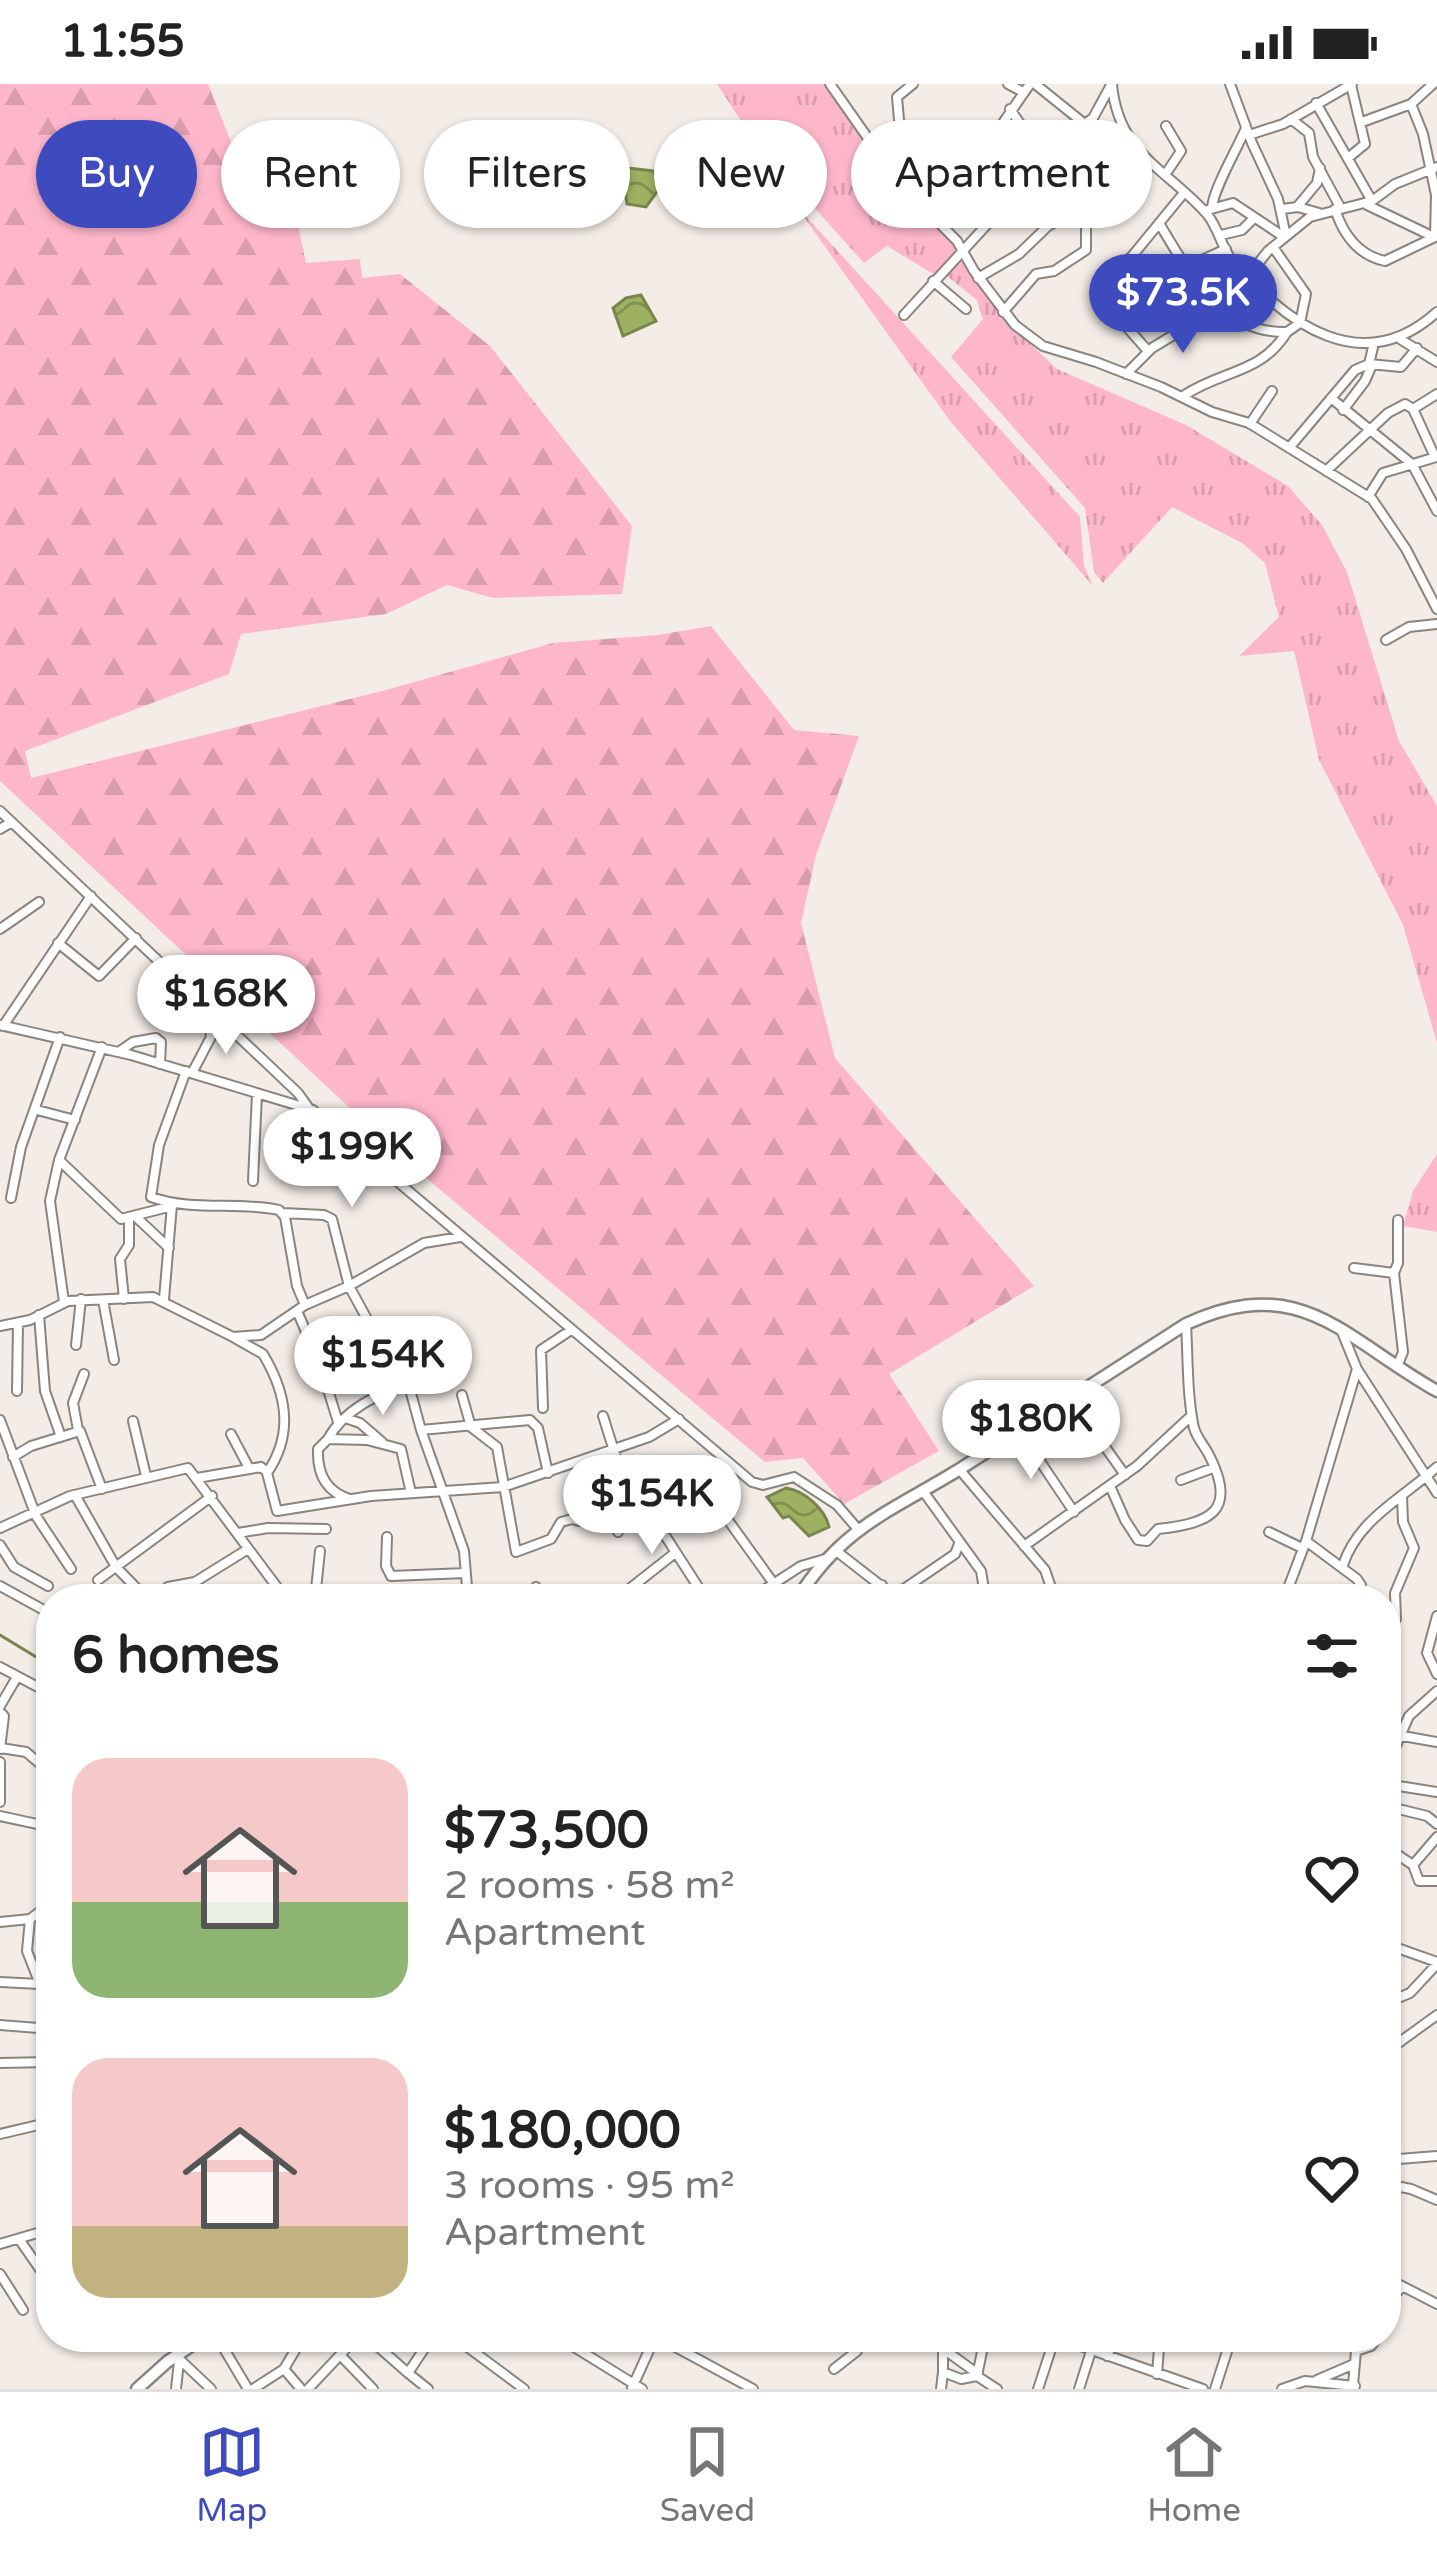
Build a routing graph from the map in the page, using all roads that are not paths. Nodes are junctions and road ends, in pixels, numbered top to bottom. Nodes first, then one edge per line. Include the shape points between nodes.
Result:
1 (830, 84) edge
2 (913, 84) edge
3 (1008, 84) edge
4 (1112, 84) edge
5 (1230, 84) edge
6 (1352, 84) edge
7 (1433, 84) edge
8 (1029, 86) edge
9 (1316, 103) junction
10 (1411, 104) junction
11 (1010, 109) junction
12 (1291, 119) junction
13 (855, 120) edge
14 (899, 120) edge
15 (1003, 120) edge
16 (1018, 120) edge
17 (1079, 120) edge
18 (1089, 120) edge
19 (1123, 120) edge
20 (1362, 122) junction
21 (1166, 126) dead end
22 (1247, 132) junction
23 (1437, 132) edge
24 (1423, 134) junction
25 (1348, 158) junction
26 (1152, 164) edge
27 (1320, 168) junction
28 (1434, 168) edge
29 (1166, 175) junction
30 (1183, 194) junction
31 (1437, 195) edge
32 (1369, 203) junction
33 (1297, 207) junction
34 (1337, 208) junction
35 (1208, 209) junction
36 (1282, 209) junction
37 (1319, 213) junction
38 (1253, 219) junction
39 (1160, 223) junction
40 (942, 228) edge
41 (982, 228) edge
42 (1046, 228) edge
43 (1086, 228) edge
44 (1286, 237) junction
45 (1436, 238) edge
46 (1225, 240) junction
47 (1273, 247) junction
48 (962, 251) junction
49 (1188, 267) junction
50 (1248, 276) junction
51 (978, 278) junction
52 (934, 281) junction
53 (1214, 305) junction
54 (966, 309) dead end
55 (1003, 312) junction
56 (1437, 312) edge
57 (904, 315) dead end
58 (1120, 320) junction
59 (1300, 323) junction
60 (1287, 332) junction
61 (1400, 339) junction
62 (1374, 343) junction
63 (1417, 348) junction
64 (1148, 351) junction
65 (1437, 362) edge
66 (1371, 364) junction
67 (1126, 374) junction
68 (1272, 391) dead end
69 (1437, 394) edge
70 (1182, 397) junction
71 (1331, 398) junction
72 (1413, 409) junction
73 (1343, 410) junction
74 (1250, 424) junction
75 (1371, 432) junction
76 (1289, 448) junction
77 (1436, 457) edge
78 (1412, 464) junction
79 (1326, 471) junction
80 (1368, 497) junction
81 (1437, 511) edge
82 (1437, 610) edge
83 (1437, 624) edge
84 (1386, 640) dead end
85 (0, 811) edge
86 (12, 822) junction
87 (0, 829) edge
88 (91, 896) junction
89 (39, 902) dead end
90 (0, 929) edge
91 (136, 938) junction
92 (58, 943) junction
93 (214, 1014) junction
94 (2, 1026) edge
95 (60, 1037) junction
96 (101, 1048) junction
97 (119, 1052) junction
98 (160, 1064) junction
99 (189, 1072) junction
100 (257, 1093) junction
101 (308, 1107) junction
102 (37, 1110) junction
103 (75, 1120) junction
104 (59, 1160) junction
105 (253, 1181) dead end
106 (11, 1198) dead end
107 (172, 1204) junction
108 (283, 1214) junction
109 (132, 1218) junction
110 (1398, 1220) dead end
111 (463, 1237) junction
112 (169, 1248) junction
113 (1354, 1268) dead end
114 (1394, 1273) junction
115 (349, 1286) junction
116 (81, 1299) junction
117 (124, 1299) junction
118 (164, 1299) junction
119 (104, 1300) junction
120 (64, 1302) junction
121 (301, 1308) junction
122 (39, 1315) junction
123 (561, 1322) junction
124 (18, 1324) junction
125 (1186, 1324) junction
126 (0, 1326) edge
127 (571, 1330) junction
128 (1342, 1331) junction
129 (233, 1336) junction
130 (555, 1337) junction
131 (76, 1345) dead end
132 (113, 1360) dead end
133 (1396, 1368) junction
134 (1358, 1369) junction
135 (84, 1374) dead end
136 (409, 1382) junction
137 (17, 1391) dead end
138 (1079, 1391) junction
139 (1437, 1391) edge
140 (463, 1395) dead end
141 (543, 1408) dead end
142 (1192, 1415) junction
143 (603, 1416) dead end
144 (679, 1419) junction
145 (0, 1420) edge
146 (341, 1420) junction
147 (133, 1421) dead end
148 (469, 1424) junction
149 (1018, 1429) junction
150 (78, 1430) junction
151 (421, 1430) junction
152 (231, 1434) dead end
153 (61, 1437) junction
154 (328, 1439) junction
155 (383, 1443) junction
156 (614, 1450) junction
157 (8, 1453) edge
158 (733, 1465) junction
159 (1437, 1467) edge
160 (249, 1468) junction
161 (1213, 1468) junction
162 (959, 1469) junction
163 (267, 1473) junction
164 (548, 1473) junction
165 (1126, 1475) junction
166 (146, 1476) junction
167 (704, 1476) junction
168 (1427, 1476) junction
169 (197, 1478) junction
170 (1181, 1480) dead end
171 (1110, 1486) junction
172 (503, 1487) junction
173 (101, 1489) junction
174 (922, 1490) junction
175 (442, 1491) junction
176 (411, 1493) junction
177 (1437, 1493) edge
178 (633, 1494) junction
179 (1402, 1495) junction
180 (75, 1496) junction
181 (212, 1496) junction
182 (352, 1500) junction
183 (606, 1506) junction
184 (35, 1509) junction
185 (1075, 1512) junction
186 (589, 1514) dead end
187 (580, 1521) dead end
188 (0, 1528) edge
189 (857, 1528) junction
190 (326, 1529) dead end
191 (618, 1532) dead end
192 (1269, 1532) dead end
193 (238, 1533) junction
194 (388, 1537) dead end
195 (959, 1543) junction
196 (1304, 1545) junction
197 (0, 1546) edge
198 (1024, 1546) junction
199 (248, 1549) junction
200 (834, 1549) junction
201 (320, 1551) dead end
202 (675, 1553) junction
203 (825, 1559) junction
204 (3, 1561) edge
205 (1343, 1565) junction
206 (116, 1567) junction
207 (70, 1569) dead end
208 (466, 1573) junction
209 (98, 1580) dead end
210 (46, 1584) edge
211 (132, 1584) edge
212 (186, 1584) edge
213 (271, 1584) edge
214 (317, 1584) edge
215 (467, 1584) edge
216 (636, 1584) edge
217 (696, 1584) edge
218 (774, 1584) joint
219 (808, 1584) edge
220 (881, 1584) edge
221 (915, 1584) edge
222 (983, 1584) edge
223 (1050, 1584) edge
224 (1290, 1584) edge
225 (1360, 1584) edge
226 (1399, 1584) edge
227 (0, 1586) edge
228 (36, 1606) edge
229 (1437, 1616) edge
230 (0, 1667) edge
231 (1437, 1674) edge
232 (17, 1677) junction
233 (36, 1686) edge
234 (1437, 1691) edge
235 (0, 1709) edge
236 (1401, 1734) edge
237 (1401, 1736) edge
238 (1437, 1742) edge
239 (0, 1749) edge
240 (36, 1761) edge
241 (0, 1762) edge
242 (1401, 1786) edge
243 (1437, 1792) edge
244 (0, 1802) edge
245 (1401, 1810) edge
246 (0, 1816) edge
247 (36, 1824) edge
248 (1437, 1824) edge
249 (1437, 1837) edge
250 (1401, 1857) edge
251 (1413, 1865) junction
252 (1437, 1881) edge
253 (36, 1916) edge
254 (29, 1919) junction
255 (0, 1922) edge
256 (1401, 1950) edge
257 (1437, 1963) edge
258 (36, 1973) edge
259 (0, 1982) edge
260 (36, 1984) edge
261 (1401, 1997) edge
262 (1437, 2014) edge
263 (0, 2025) edge
264 (36, 2028) edge
265 (1401, 2040) edge
266 (36, 2062) edge
267 (0, 2063) edge
268 (36, 2126) edge
269 (0, 2134) edge
270 (1437, 2156) edge
271 (1401, 2159) edge
272 (1401, 2186) edge
273 (1437, 2200) edge
274 (36, 2234) edge
275 (19, 2239) junction
276 (0, 2244) edge
277 (36, 2263) edge
278 (0, 2274) edge
279 (1402, 2287) edge
280 (1437, 2304) edge
281 (23, 2310) dead end
282 (184, 2352) edge
283 (227, 2352) edge
284 (294, 2352) edge
285 (344, 2352) edge
286 (384, 2352) edge
287 (423, 2352) edge
288 (474, 2352) edge
289 (580, 2352) edge
290 (650, 2352) edge
291 (684, 2352) edge
292 (856, 2352) edge
293 (944, 2352) edge
294 (955, 2352) edge
295 (983, 2352) edge
296 (1050, 2352) edge
297 (1091, 2352) edge
298 (1094, 2352) edge
299 (1109, 2352) edge
300 (1158, 2352) edge
301 (1228, 2352) edge
302 (1356, 2352) edge
303 (341, 2356) junction
304 (1107, 2356) junction
305 (177, 2358) junction
306 (1354, 2364) junction
307 (284, 2369) junction
308 (834, 2369) dead end
309 (943, 2372) junction
310 (408, 2373) junction
311 (725, 2374) junction
312 (1157, 2374) junction
313 (978, 2375) junction
314 (1316, 2381) junction
315 (1356, 2387) edge
316 (636, 2388) edge
317 (727, 2388) edge
318 (137, 2389) edge
319 (176, 2389) edge
320 (211, 2389) edge
321 (250, 2389) edge
322 (304, 2389) edge
323 (373, 2389) edge
324 (428, 2389) edge
325 (524, 2389) edge
326 (753, 2389) edge
327 (941, 2389) edge
328 (997, 2389) edge
329 (1038, 2389) edge
330 (1079, 2389) edge
331 (1201, 2389) edge
332 (1216, 2389) edge
333 (1282, 2389) edge

1 - 13 street
2 - 14 street via 896,97
3 - 8 street
4 - 18 street
4 - 19 street
5 - 22 street
6 - 9 street
6 - 20 street
7 - 10 street
8 - 11 street
8 - 17 street
9 - 12 street
9 - 25 street
10 - 20 street
10 - 24 street
11 - 15 street
11 - 16 street
12 - 22 street
12 - 27 street via 1307,131
20 - 25 street via 1365,146
21 - 29 street via 1181,151
22 - 35 street
22 - 36 street
23 - 24 street
24 - 28 street
25 - 32 street
26 - 29 street
27 - 33 street
27 - 34 street
28 - 31 street
28 - 32 street
29 - 30 street
30 - 35 street
30 - 39 street
31 - 45 street
32 - 34 street
32 - 45 street
33 - 36 street
33 - 37 street
34 - 37 street
34 - 45 street via 1345,237 1375,259
35 - 38 street via 1232,203
35 - 46 street
36 - 44 street
37 - 44 street
38 - 44 street
38 - 46 street
39 - 49 street
39 - 58 street via 1096,292
40 - 48 street
41 - 48 street
42 - 51 street
43 - 55 street via 1086,250 1036,274
44 - 47 street
46 - 49 street
46 - 50 street
47 - 50 street
47 - 59 street via 1306,295
48 - 51 street
48 - 52 street
49 - 53 street
49 - 58 street
50 - 53 street
50 - 59 street
51 - 55 street
52 - 54 street
52 - 57 street
53 - 60 street via 1255,328
53 - 64 street
55 - 67 street via 1037,343
56 - 61 street
58 - 64 street
59 - 60 street
59 - 62 street via 1344,342
60 - 70 street via 1261,363
61 - 62 street
61 - 63 street
62 - 66 street
63 - 65 street
63 - 66 street via 1401,367
64 - 67 street
66 - 71 street
66 - 73 street
67 - 70 street
68 - 74 street
69 - 72 street
70 - 74 street
71 - 73 street
71 - 76 street
72 - 75 street via 1395,408
72 - 77 street
73 - 75 street
74 - 76 street
75 - 78 street
75 - 79 street
76 - 79 street
77 - 78 street
78 - 80 street via 1383,473
78 - 81 street
79 - 80 street
80 - 82 street
83 - 84 street
85 - 86 street
86 - 87 street
86 - 88 street
88 - 91 street
88 - 92 street
89 - 90 street
91 - 92 street via 99,976
91 - 93 street
92 - 94 street
93 - 99 street via 211,1037
93 - 101 street
94 - 95 street
95 - 96 street
95 - 102 street
96 - 97 street
96 - 103 street
97 - 98 street
97 - 98 street via 156,1038
98 - 99 street
99 - 100 street
99 - 107 street via 164,1129 151,1194
100 - 101 street
100 - 105 street
101 - 111 street
102 - 103 street
102 - 106 street
103 - 104 street
104 - 109 street via 117,1216
104 - 120 street via 50,1201
107 - 108 street
107 - 109 street
107 - 112 street
108 - 115 street via 332,1220
108 - 121 street
109 - 112 street
109 - 117 street via 120,1259
110 - 114 street
111 - 115 street via 424,1243
111 - 123 street
112 - 118 street
113 - 114 street
114 - 133 street via 1403,1352
115 - 121 street
115 - 136 street
116 - 119 street
116 - 120 street
116 - 131 street
117 - 118 street
117 - 119 street
118 - 129 street
119 - 132 street
120 - 122 street
121 - 129 street via 261,1335
121 - 146 street
122 - 124 street
122 - 153 street via 45,1391
123 - 127 street
123 - 130 street
124 - 126 street
124 - 137 street
125 - 128 main road via 1223,1307 1276,1304
125 - 138 main road
125 - 142 street
127 - 130 street
127 - 144 street
128 - 133 main road
128 - 134 street
129 - 163 street via 267,1360 287,1421
130 - 141 street via 541,1350
133 - 139 main road
134 - 168 street
134 - 196 street
135 - 150 street via 73,1403
136 - 146 street
136 - 151 street
138 - 149 main road
138 - 165 street
140 - 148 street
142 - 161 street
142 - 165 street
143 - 156 street
144 - 156 street
144 - 158 street
145 - 157 street
146 - 154 street
146 - 155 street via 360,1423
147 - 166 street
148 - 151 street
148 - 164 street via 536,1423
148 - 172 street via 497,1447
149 - 162 main road
149 - 185 street
150 - 153 street
150 - 173 street
151 - 175 street
152 - 160 street
153 - 157 street
154 - 155 street
154 - 182 street via 318,1449 319,1474 332,1493
155 - 176 street via 401,1449
156 - 164 street
156 - 178 street
157 - 184 street
158 - 167 street
158 - 189 street via 758,1485 794,1477
159 - 168 street
160 - 163 street
160 - 169 street
161 - 170 street
161 - 171 street via 1215,1512 1200,1523 1158,1528 1147,1541 1129,1528
162 - 174 main road
162 - 198 street
163 - 182 street via 277,1511
164 - 172 street
165 - 171 street
166 - 169 street via 185,1467
166 - 173 street
167 - 178 street
167 - 218 street
168 - 177 street
168 - 179 street
169 - 181 street
171 - 185 street
172 - 175 street
172 - 187 street via 516,1552 550,1539 561,1522
173 - 180 street
174 - 189 main road
174 - 195 street
175 - 176 street
175 - 208 street
176 - 182 street
178 - 183 street
178 - 202 street
179 - 205 street via 1358,1535
179 - 226 street via 1414,1548
180 - 184 street
180 - 206 street
181 - 193 street
181 - 206 street
183 - 186 street
183 - 191 street
184 - 188 street
184 - 207 street
185 - 198 street
189 - 200 main road
190 - 193 street
192 - 196 street
193 - 199 street
194 - 208 street via 391,1576
195 - 221 street
195 - 222 street
196 - 205 street
196 - 224 street
197 - 204 street
198 - 223 street
199 - 212 street
199 - 213 street
200 - 203 main road
200 - 220 street
201 - 214 street
202 - 216 street
202 - 217 street
203 - 218 street
203 - 219 main road
204 - 210 street
205 - 225 street
206 - 209 street
206 - 211 street
208 - 215 street
227 - 228 street
229 - 231 street via 1426,1653
230 - 232 street
232 - 233 street
232 - 235 street
234 - 236 street
235 - 239 street
237 - 238 street
239 - 240 street
241 - 244 street
242 - 243 street
245 - 248 street
246 - 247 street
249 - 251 street
250 - 251 street
251 - 252 street via 1419,1882
253 - 254 street
254 - 255 street
254 - 258 street via 27,1952
256 - 257 street
257 - 261 street
259 - 260 street
262 - 265 street
263 - 264 street
266 - 267 street
268 - 269 street
270 - 271 street
272 - 273 street
274 - 275 street
275 - 276 street
275 - 277 street
278 - 281 street
279 - 280 street
282 - 305 main road
283 - 321 street
284 - 307 street
285 - 303 street
286 - 310 street
287 - 310 street
288 - 325 street
289 - 316 street
290 - 316 street
291 - 311 street
292 - 308 street
293 - 309 street
294 - 313 street
295 - 313 street
296 - 329 street
297 - 330 street
298 - 304 street
299 - 304 street
300 - 312 street
301 - 332 street
302 - 306 street
303 - 322 street
303 - 323 street
304 - 312 street
305 - 318 main road
305 - 319 street
305 - 320 street
306 - 314 street
306 - 315 street
307 - 321 street
307 - 322 street
309 - 313 street
309 - 327 street
310 - 324 street
311 - 317 street
311 - 326 street
312 - 331 street
313 - 328 street
314 - 315 street
314 - 333 street

